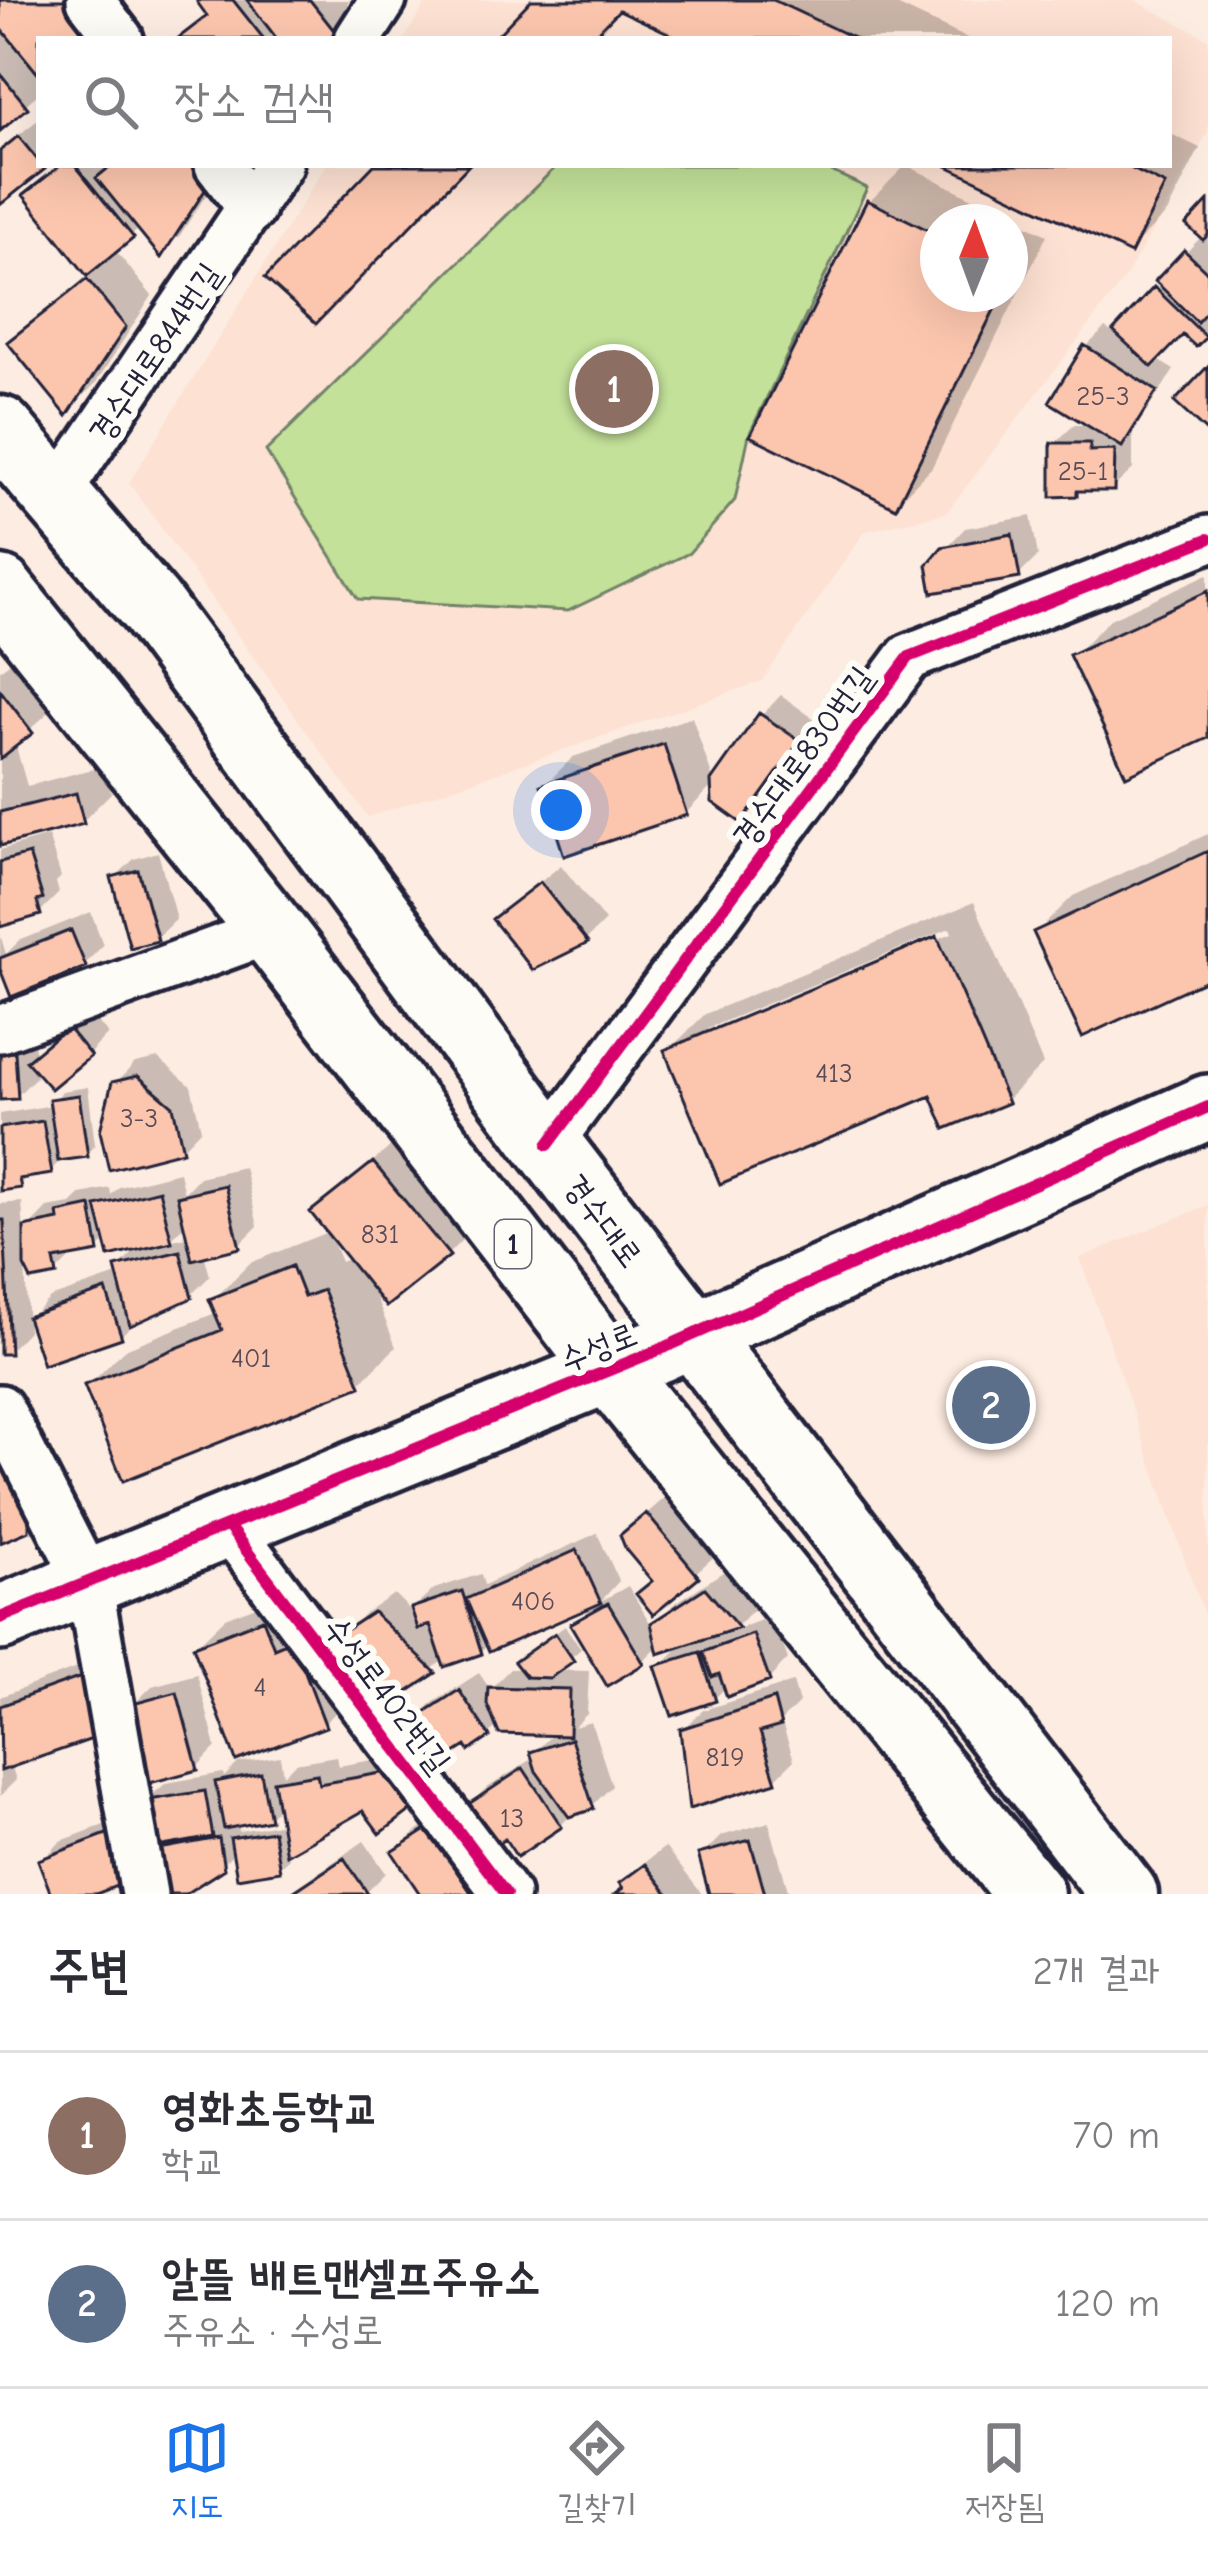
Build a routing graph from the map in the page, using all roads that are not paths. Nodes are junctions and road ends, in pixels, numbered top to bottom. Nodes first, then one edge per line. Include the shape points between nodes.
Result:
1 (90, 0) edge
2 (383, 0) edge
3 (118, 36) edge
4 (360, 36) edge
5 (220, 168) edge
6 (277, 168) edge
7 (252, 209) junction
8 (0, 430) edge
9 (56, 496) junction
10 (1208, 539) edge
11 (0, 590) edge
12 (271, 930) junction
13 (0, 1029) edge
14 (1208, 1107) edge
15 (548, 1145) junction
16 (692, 1336) junction
17 (610, 1370) junction
18 (0, 1408) edge
19 (227, 1526) junction
20 (89, 1582) junction
21 (0, 1618) edge
22 (144, 1894) edge
23 (506, 1894) edge
24 (1030, 1894) edge
25 (1124, 1894) edge

1 - 3 street
2 - 4 street
5 - 7 street
6 - 7 street, 경수대로844번길
7 - 9 street, 경수대로844번길
8 - 9 main road, 경수대로
9 - 15 main road, 경수대로 via 150,606
10 - 15 street, 경수대로830번길 via 909,657
11 - 12 main road, 1
12 - 13 street
12 - 17 main road, 1
14 - 16 street, 수성로
15 - 16 main road, 경수대로
16 - 17 street, 수성로
16 - 25 main road, 경수대로
17 - 19 street, 수성로
17 - 24 main road, 1
18 - 20 street
19 - 20 street, 수성로
19 - 23 street, 수성로402번길
20 - 21 street, 수성로
20 - 22 street

